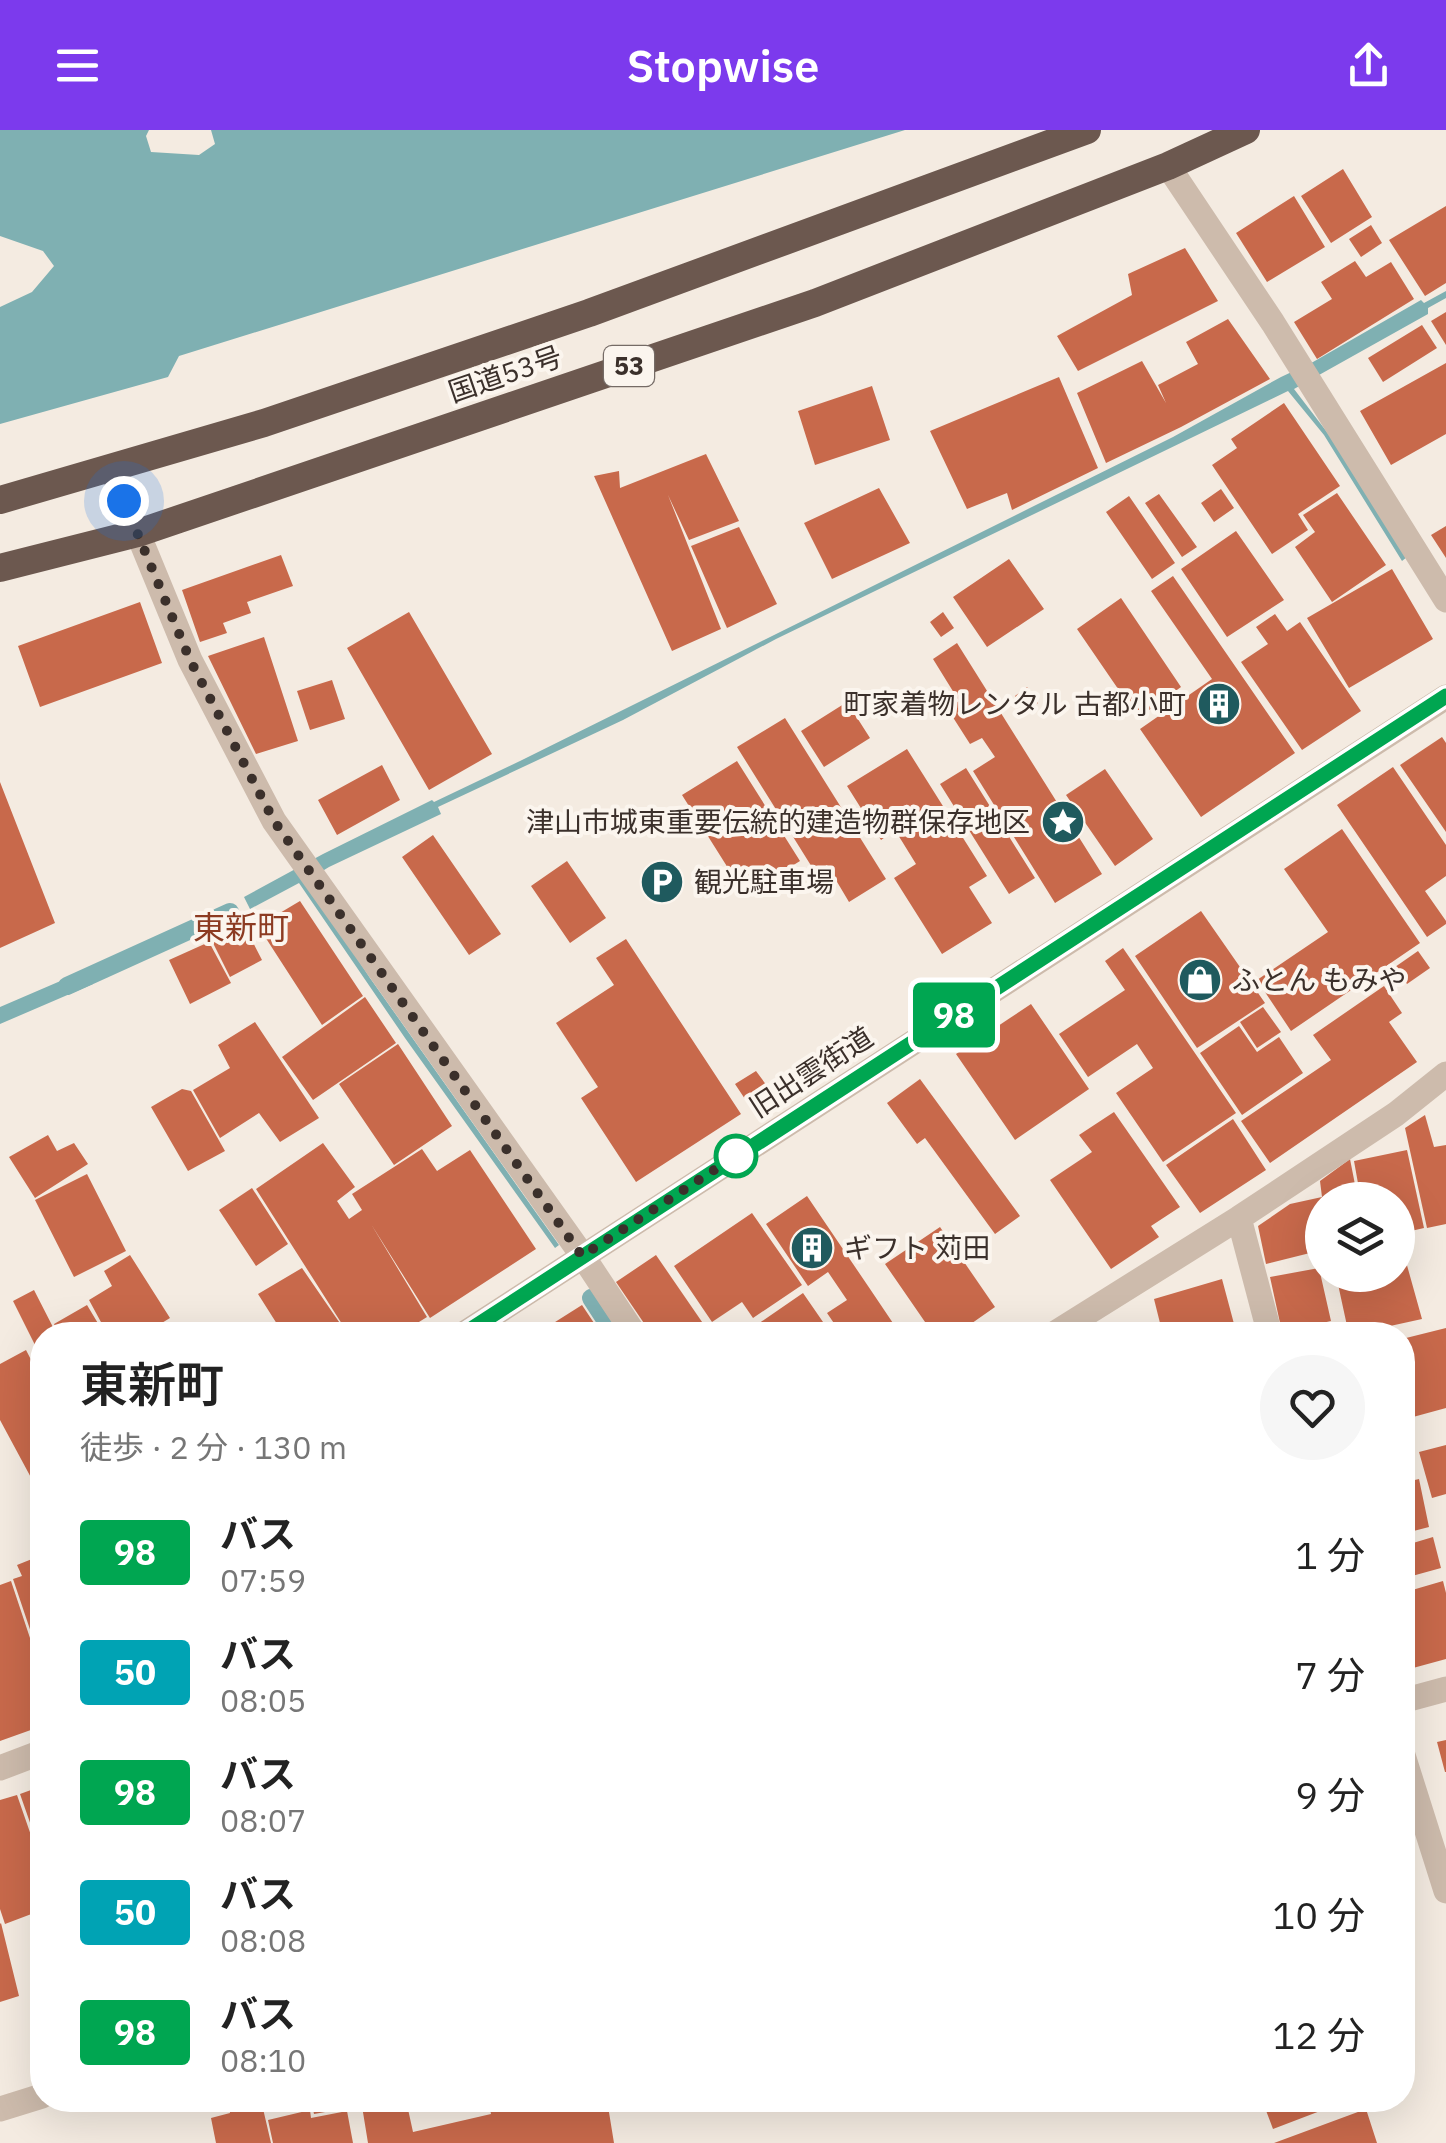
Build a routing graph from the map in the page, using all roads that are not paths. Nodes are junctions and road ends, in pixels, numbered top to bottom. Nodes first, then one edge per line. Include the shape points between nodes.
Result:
1 (1087, 130) edge
2 (1246, 130) edge
3 (1168, 166) junction
4 (111, 468) junction
5 (0, 500) edge
6 (138, 533) junction
7 (0, 568) edge
8 (1446, 600) edge
9 (1446, 696) edge
10 (1446, 1074) edge
11 (1239, 1218) junction
12 (582, 1256) junction
13 (482, 1322) edge
14 (626, 1322) edge
15 (1073, 1322) edge
16 (1267, 1322) edge
17 (1446, 1689) edge
18 (1415, 1697) edge
19 (30, 1757) edge
20 (0, 1768) edge
21 (1415, 1793) edge
22 (1446, 1891) edge
23 (30, 2100) edge
24 (0, 2110) edge

1 - 4 highway, 国道53号 / 53 via 589,313
2 - 3 highway, 国道53号 / 53
3 - 6 highway, 国道53号 / 53 via 815,303
3 - 8 street
4 - 5 highway, 国道53号 / 53
4 - 6 street
6 - 7 highway, 国道53号 / 53
6 - 12 street via 190,660 274,821
9 - 12 street, 旧出雲街道
10 - 11 street
11 - 15 street
11 - 16 street
12 - 13 street, 旧出雲街道
12 - 14 street
17 - 18 street
19 - 20 street
21 - 22 street
23 - 24 street

